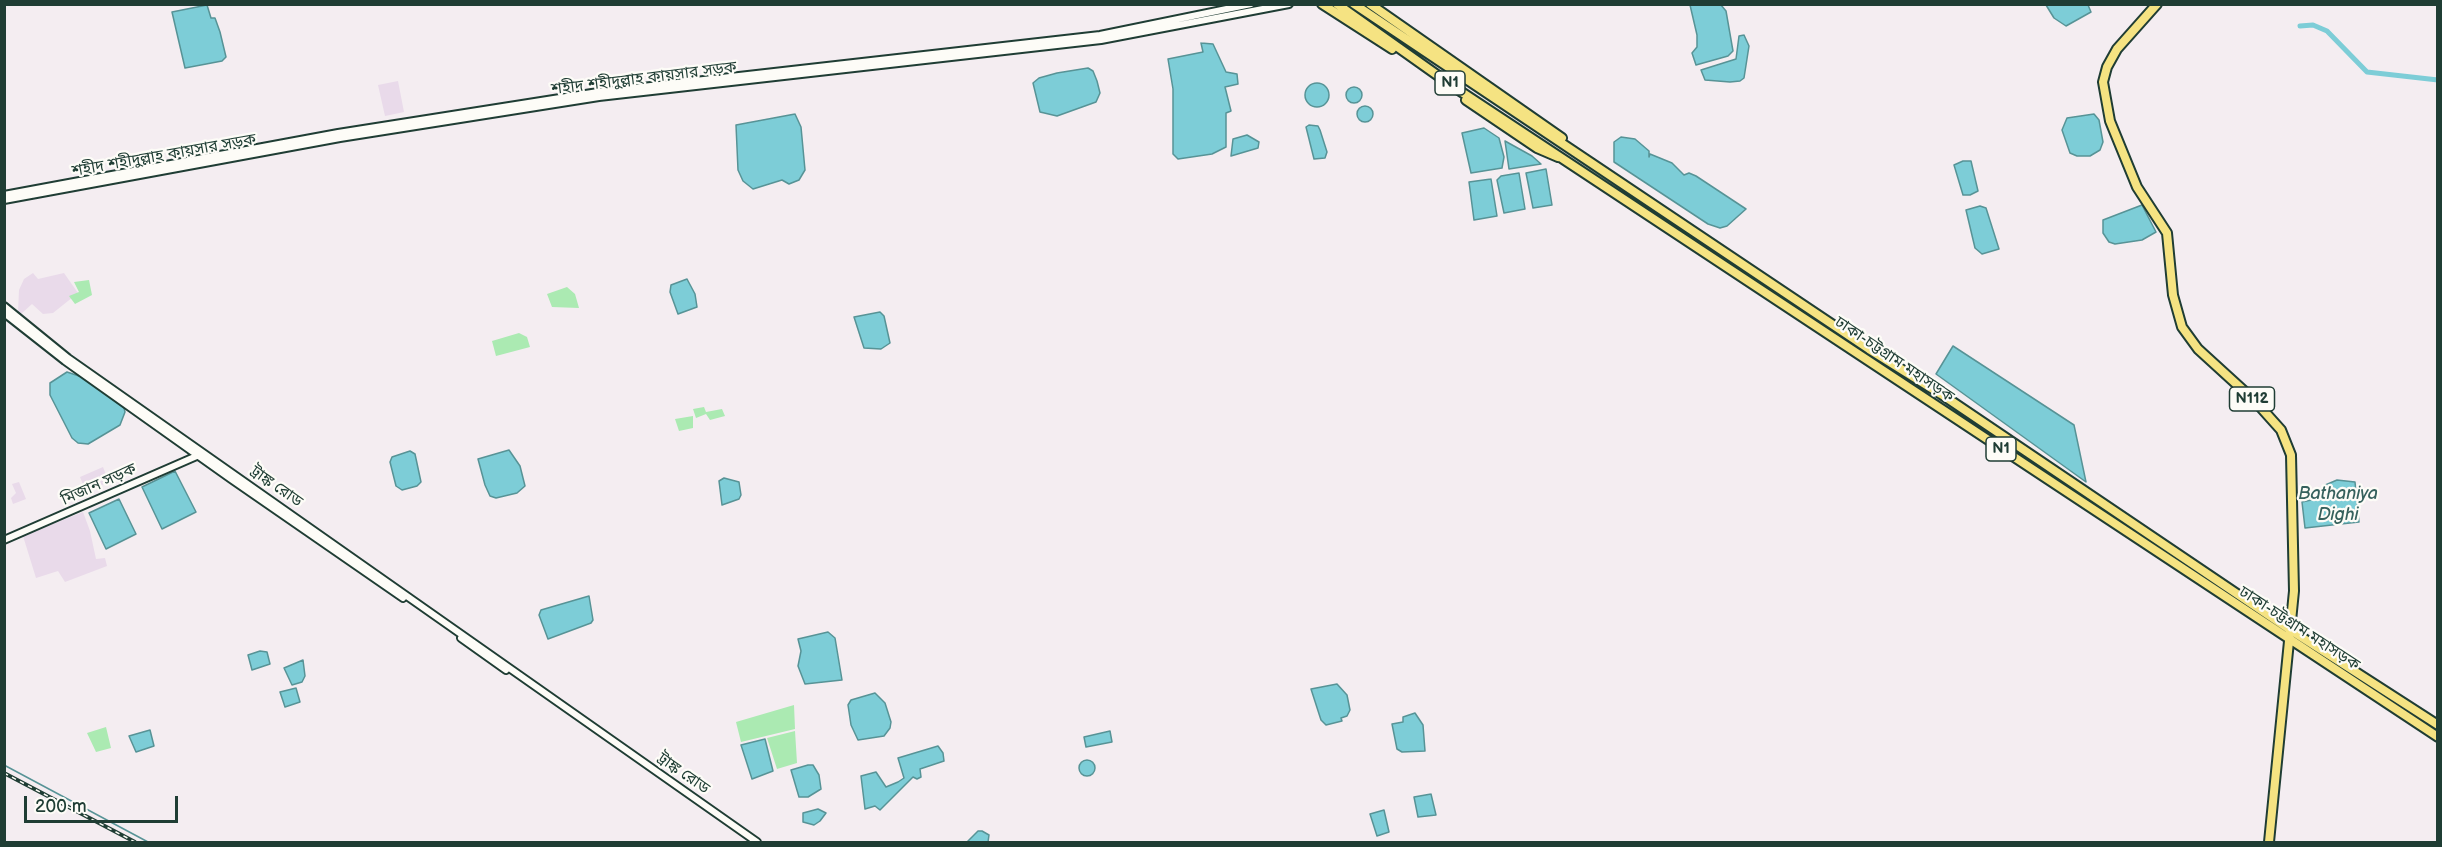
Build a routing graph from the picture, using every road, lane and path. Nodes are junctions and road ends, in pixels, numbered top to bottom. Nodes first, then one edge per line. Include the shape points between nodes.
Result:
1 (1251, 4) edge
2 (1289, 4) edge
3 (1322, 4) edge
4 (1337, 4) edge
5 (1354, 4) edge
6 (1370, 4) edge
7 (2157, 4) edge
8 (1572, 151) junction
9 (1565, 158) junction
10 (4, 198) edge
11 (4, 306) edge
12 (4, 313) edge
13 (201, 454) junction
14 (4, 540) edge
15 (2292, 631) junction
16 (2291, 640) junction
17 (2438, 724) edge
18 (2438, 737) edge
19 (757, 843) edge
20 (2270, 843) edge

1 - 10 main road, শহীদ শহীদুল্লাহ কায়সার সড়ক via 1100,35 598,92 338,133
2 - 10 main road, শহীদ শহীদুল্লাহ কায়সার সড়ক via 1101,40 599,97
3 - 9 highway via 1537,148
4 - 9 highway, ঢাকা-চট্টগ্রাম মহাসড়ক / N1 via 1454,87
5 - 8 highway, ঢাকা-চট্টগ্রাম মহাসড়ক / N1
6 - 8 highway via 1556,133
7 - 15 highway, N112 via 2117,49 2107,67 2103,82 2107,105 2124,159 2167,233 2173,295 2182,327 2198,349 2281,430 2291,455
8 - 15 highway, ঢাকা-চট্টগ্রাম মহাসড়ক / N1
9 - 16 highway, ঢাকা-চট্টগ্রাম মহাসড়ক / N1
11 - 13 main road, ট্রাঙ্ক রোড via 68,358
12 - 13 main road, ট্রাঙ্ক রোড via 65,361
13 - 14 main road, মিজান সড়ক
13 - 19 main road, ট্রাঙ্ক রোড
15 - 16 highway, N112
15 - 17 highway, ঢাকা-চট্টগ্রাম মহাসড়ক / N1
16 - 18 highway, ঢাকা-চট্টগ্রাম মহাসড়ক / N1
16 - 20 highway, N112

